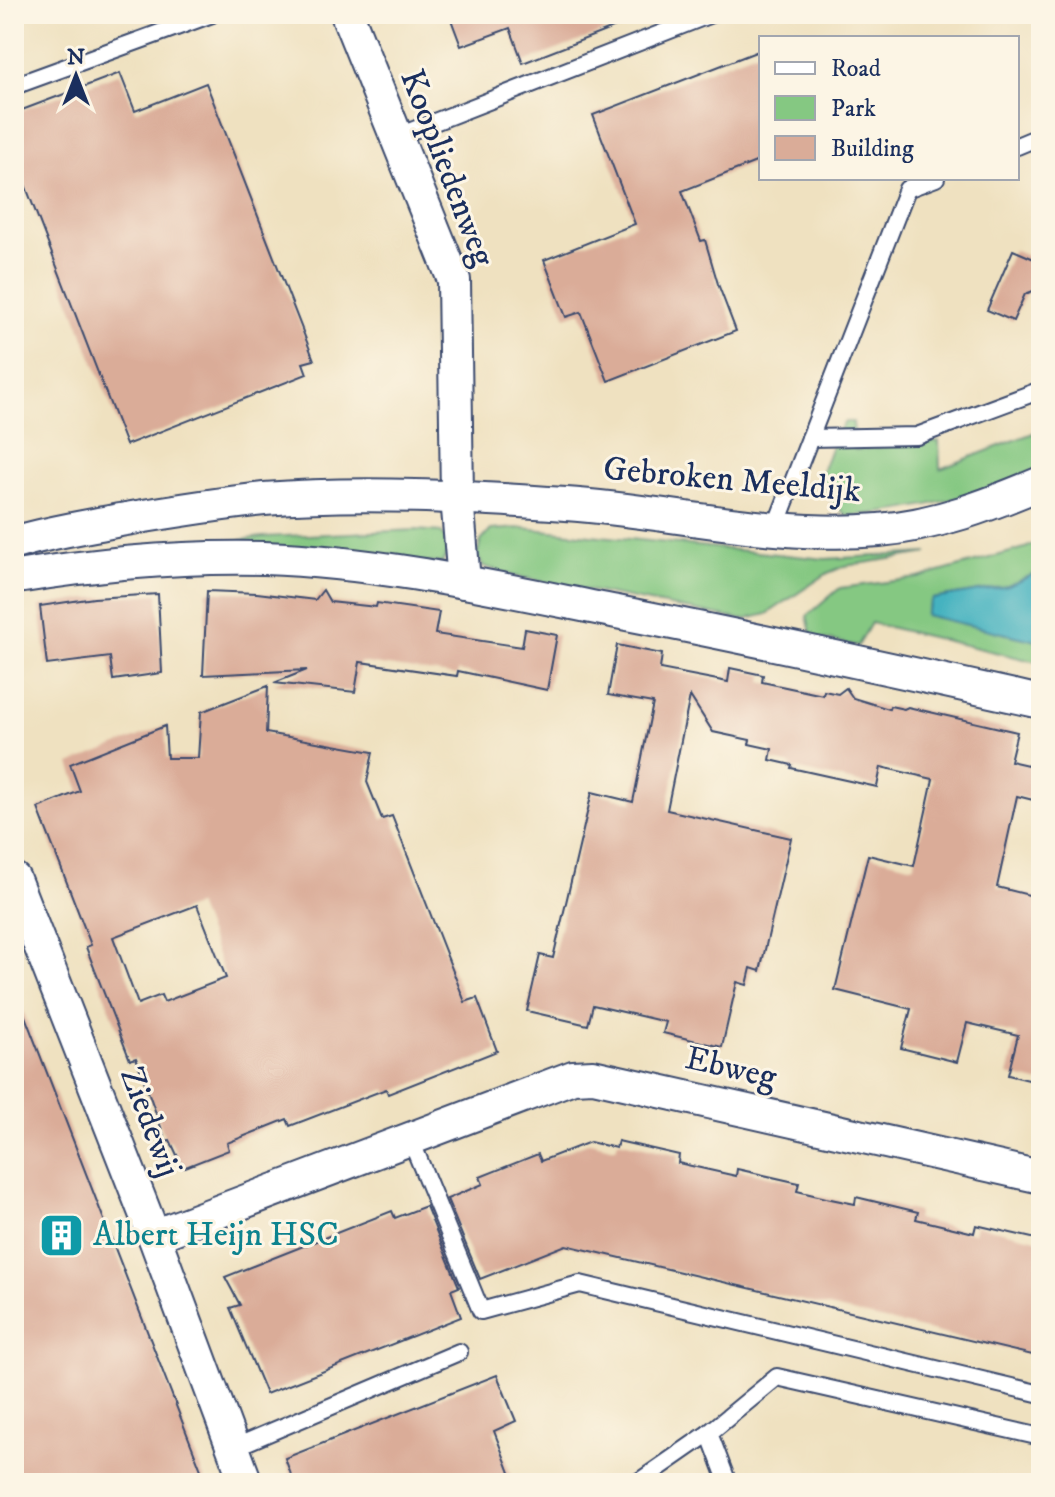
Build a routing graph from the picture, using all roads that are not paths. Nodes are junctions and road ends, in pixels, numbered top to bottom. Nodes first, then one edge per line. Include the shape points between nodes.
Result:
1 (212, 14) edge
2 (347, 14) edge
3 (711, 14) edge
4 (14, 86) edge
5 (1041, 136) edge
6 (396, 137) junction
7 (1019, 145) edge
8 (931, 180) edge
9 (1041, 390) edge
10 (810, 438) junction
11 (1041, 483) edge
12 (457, 497) junction
13 (775, 528) junction
14 (14, 543) edge
15 (17, 577) dead end
16 (464, 582) junction
17 (1041, 702) edge
18 (14, 879) edge
19 (410, 1138) junction
20 (1041, 1177) edge
21 (154, 1236) junction
22 (459, 1352) dead end
23 (1041, 1394) edge
24 (709, 1433) junction
25 (1041, 1437) edge
26 (233, 1448) junction
27 (246, 1483) edge
28 (637, 1483) edge
29 (728, 1483) edge

1 - 4 lane
2 - 6 street, Koopliedenweg
3 - 6 lane
5 - 7 lane
6 - 12 street, Koopliedenweg via 454,280
8 - 10 lane via 907,189
9 - 10 lane via 917,436
10 - 13 lane
11 - 13 street, Gebroken Meeldijk via 983,508 881,530
12 - 13 street, Gebroken Meeldijk
12 - 14 street, Gebroken Meeldijk via 252,501
12 - 16 street
15 - 16 street via 97,563 265,558
16 - 17 street
18 - 21 street, Ziedewij
19 - 20 street, Ebweg via 573,1077 593,1076
19 - 21 street, Ebweg
19 - 23 lane via 481,1311 580,1284
21 - 26 street, Ziedewij
22 - 26 lane
24 - 25 lane via 777,1377
24 - 28 lane
24 - 29 lane
26 - 27 street, Ziedewij

